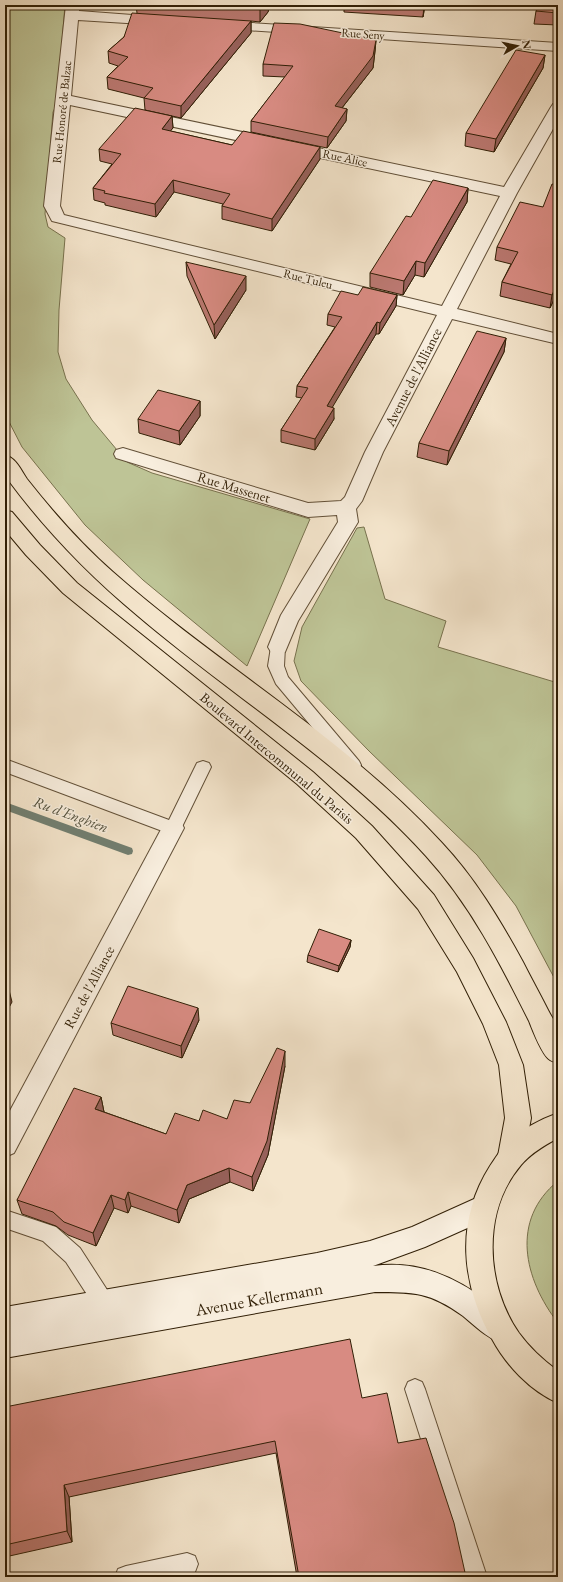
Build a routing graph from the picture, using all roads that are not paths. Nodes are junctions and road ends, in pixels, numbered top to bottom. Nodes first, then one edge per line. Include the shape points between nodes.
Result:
1 (73, 10) edge
2 (171, 22) edge
3 (210, 24) edge
4 (558, 47) edge
5 (64, 99) junction
6 (558, 107) edge
7 (509, 193) junction
8 (58, 218) joint
9 (447, 313) junction
10 (558, 339) edge
11 (123, 454) dead end
12 (5, 461) edge
13 (346, 507) junction
14 (5, 517) edge
15 (278, 647) joint
16 (5, 764) edge
17 (204, 766) dead end
18 (377, 794) junction
19 (173, 828) junction
20 (558, 1052) edge
21 (558, 1125) edge
22 (5, 1145) edge
23 (512, 1156) junction
24 (483, 1208) junction
25 (5, 1219) edge
26 (104, 1303) junction
27 (5, 1321) edge
28 (501, 1329) junction
29 (5, 1344) edge
30 (415, 1389) dead end
31 (558, 1389) edge
32 (187, 1564) dead end
33 (126, 1577) edge
34 (476, 1577) edge

1 - 2 street
1 - 5 street, Rue Honoré de Balzac
3 - 4 street, Rue Seny
5 - 7 street, Rue Alice
5 - 8 street, Rue Honoré de Balzac via 52,206
6 - 7 street, Avenue de l'Alliance
7 - 9 street, Avenue de l'Alliance
8 - 9 street, Rue Tuleu
9 - 10 street, Rue Tuleu
9 - 13 street, Avenue de l'Alliance via 374,452 353,501
11 - 13 street, Rue Massenet via 308,510
12 - 18 main road via 47,515 105,577 182,641 315,740
13 - 15 street via 348,522 288,620
14 - 23 main road, Boulevard Intercommunal du Parisis via 70,588 305,778 364,832 426,902 465,965 494,1022 511,1065 518,1118
15 - 18 lane via 276,666 281,680
16 - 19 lane
17 - 19 lane
18 - 20 main road via 434,849 463,885 494,930
19 - 22 street, Rue de l'Alliance
21 - 23 main road via 544,1131
23 - 24 main road via 495,1180
24 - 26 street, Avenue Kellermann via 416,1238 370,1254
24 - 28 main road via 478,1256 481,1280 489,1305
25 - 26 lane via 49,1234 73,1255
26 - 27 street, Avenue Kellermann
28 - 29 street, Avenue Kellermann via 459,1295 438,1286 417,1280 375,1279
28 - 31 main road via 521,1357 546,1382
30 - 34 lane
32 - 33 lane

